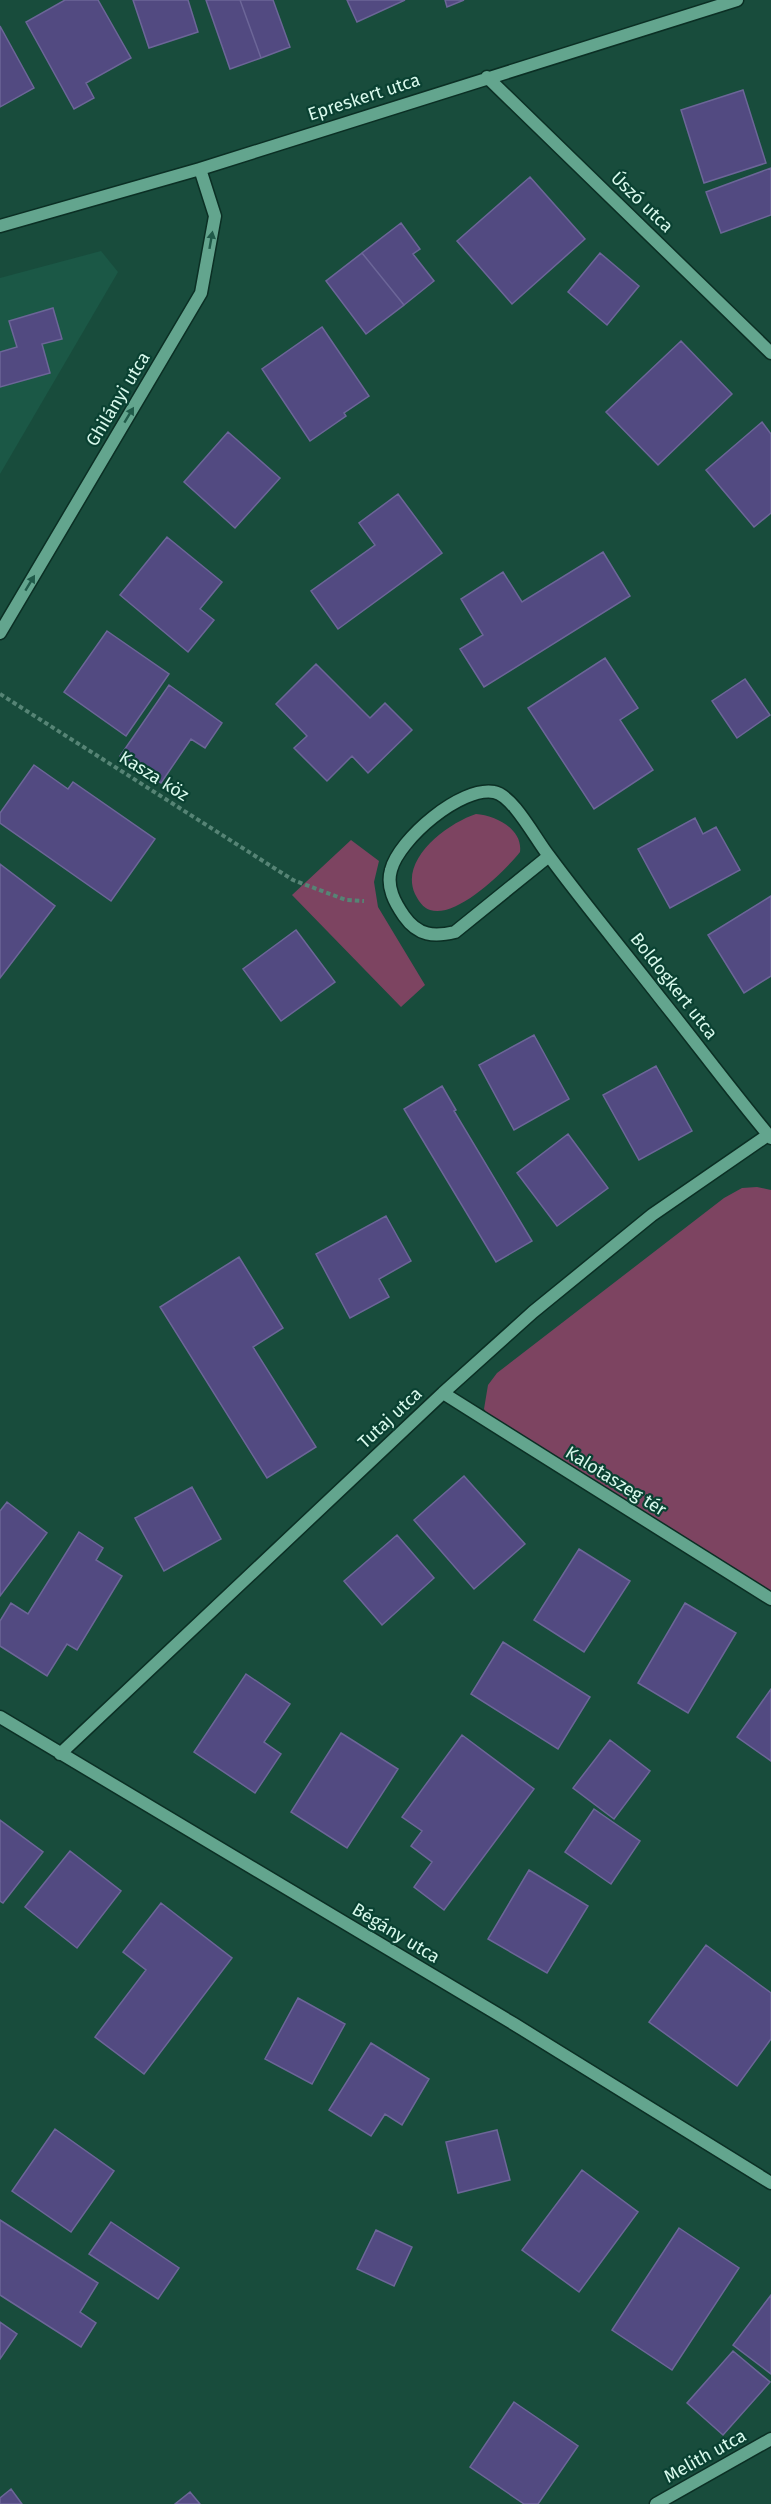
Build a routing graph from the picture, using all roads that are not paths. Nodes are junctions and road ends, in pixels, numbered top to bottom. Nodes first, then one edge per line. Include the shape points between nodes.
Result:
1 (737, 0) edge
2 (487, 77) junction
3 (200, 168) junction
4 (0, 226) edge
5 (771, 353) edge
6 (0, 633) edge
7 (549, 856) junction
8 (770, 1137) edge
9 (442, 1393) junction
10 (771, 1599) edge
11 (0, 1717) edge
12 (60, 1754) junction
13 (771, 2183) edge
14 (771, 2439) edge
15 (656, 2504) edge

1 - 2 street, Epreskert utca
2 - 3 street, Epreskert utca
2 - 5 street, Úszó utca
3 - 4 street, Epreskert utca
6 -> 3 street, Ghilányi utca via 201,293 215,216
7 - 7 street, Boldogkert utca via 455,932 434,936 411,925 394,901 390,885 390,871 409,838 456,802 477,792 506,796
7 - 8 street, Boldogkert utca
8 - 9 street, Tutaj utca via 652,1215 533,1311
9 - 10 street, Kalotaszeg tér
9 - 12 street, Tutaj utca
11 - 12 street, Bégány utca
12 - 13 street, Bégány utca via 514,2024
14 - 15 street, Melith utca

